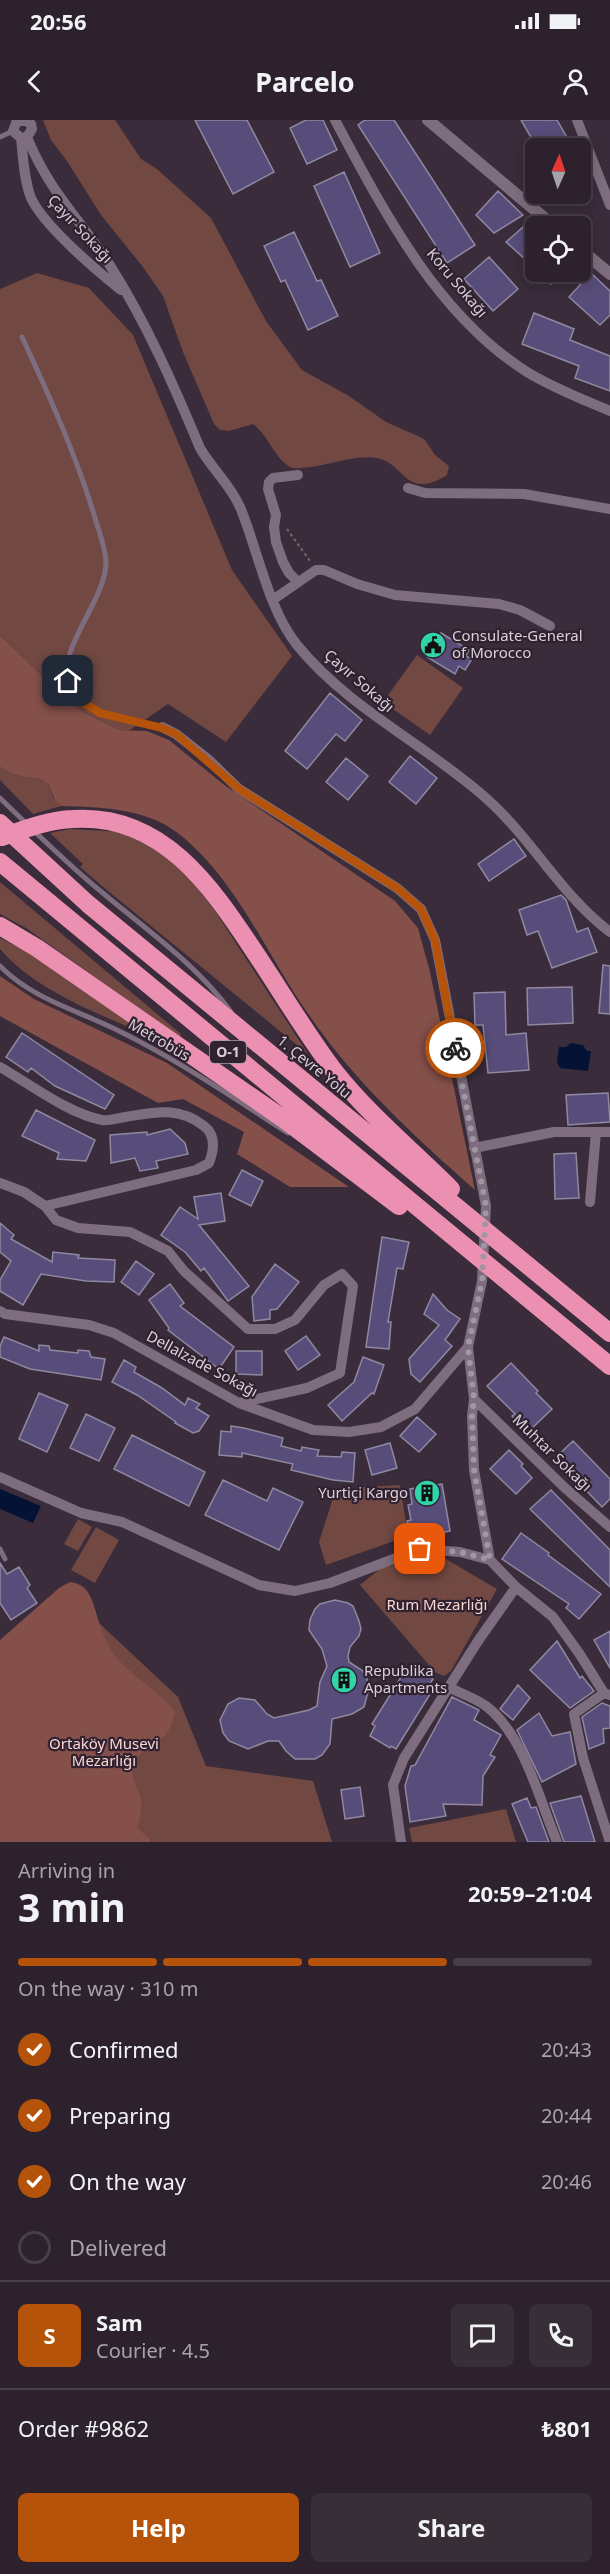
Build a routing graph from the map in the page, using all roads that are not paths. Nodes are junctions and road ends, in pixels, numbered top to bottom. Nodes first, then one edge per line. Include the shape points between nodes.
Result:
1 (23, 120) edge
2 (335, 120) edge
3 (428, 120) edge
4 (577, 120) edge
5 (21, 136) junction
6 (0, 137) edge
7 (610, 205) edge
8 (542, 216) edge
9 (591, 256) edge
10 (608, 268) edge
11 (126, 294) junction
12 (22, 337) dead end
13 (610, 411) edge
14 (298, 475) dead end
15 (408, 489) dead end
16 (610, 509) edge
17 (298, 582) junction
18 (274, 599) junction
19 (550, 626) dead end
20 (162, 728) joint
21 (0, 798) edge
22 (0, 829) edge
23 (32, 841) junction
24 (0, 862) edge
25 (0, 926) edge
26 (610, 932) edge
27 (0, 966) edge
28 (0, 1067) edge
29 (596, 1132) junction
30 (610, 1132) edge
31 (292, 1136) dead end
32 (301, 1141) dead end
33 (474, 1148) junction
34 (365, 1181) junction
35 (0, 1182) edge
36 (590, 1202) dead end
37 (45, 1206) junction
38 (480, 1226) junction
39 (457, 1241) junction
40 (0, 1311) edge
41 (610, 1333) edge
42 (468, 1347) junction
43 (610, 1366) edge
44 (474, 1399) junction
45 (239, 1402) junction
46 (0, 1477) edge
47 (610, 1527) edge
48 (0, 1549) edge
49 (5, 1560) dead end
50 (490, 1560) junction
51 (516, 1587) junction
52 (448, 1687) junction
53 (607, 1694) edge
54 (401, 1842) edge
55 (557, 1842) edge
56 (610, 1842) edge

1 - 5 street via 16,123
1 - 5 street via 32,129
2 - 13 street, Koru Sokağı via 402,238 464,318 528,372
3 - 8 street
4 - 7 street
5 - 6 lane
5 - 11 street, Çayır Sokağı via 55,193 111,267
5 - 11 street, Çayır Sokağı via 32,198 44,217 93,268
9 - 10 street
11 - 18 street, Çayır Sokağı via 154,343 200,448 239,506
12 - 20 lane via 88,494 106,562 100,586 66,662 68,681 81,701 100,713
14 - 17 street via 273,478 268,489 276,515 276,542 286,567
15 - 16 street via 425,493 524,494
17 - 18 street
17 - 19 street via 316,570 395,595 499,604
18 - 26 street, Çayır Sokağı via 297,645 330,679 396,733 489,800 580,904
20 - 33 street via 209,760 239,789 397,888 421,909 435,940
21 - 23 lane via 19,816
22 - 23 highway, 1. Çevre Yolu / O-1
22 - 38 highway via 73,819 100,820 129,827 177,854 206,883 236,924 336,1073 464,1202
23 - 38 highway, 1. Çevre Yolu / O-1 via 88,904
24 - 39 highway, O-1
25 - 34 highway via 285,1120
27 - 31 lane, Metrobüs via 12,979 45,998 116,1029 172,1060
28 - 37 street via 79,1113 104,1121 176,1111 193,1117 208,1129 214,1148 209,1163 196,1170
29 - 30 street
29 - 33 street via 554,1132
29 - 36 street
32 - 34 lane
33 - 42 street via 486,1206 482,1281
34 - 39 highway via 410,1214
35 - 37 street
37 - 45 street via 56,1220 78,1228 130,1232 168,1251 248,1329 275,1329 295,1320 324,1284 342,1274 353,1286 340,1373 307,1388
38 - 41 highway, 1. Çevre Yolu / O-1
39 - 43 highway, O-1
40 - 45 street, Dellalzade Sokağı via 89,1325 114,1333
42 - 44 street
42 - 45 street, Dellalzade Sokağı via 415,1409 381,1427 349,1432 313,1430
44 - 47 street, Muhtar Sokağı
44 - 50 street via 474,1470
46 - 50 street via 81,1513 122,1522 259,1585 295,1591 330,1583 420,1549 460,1552
48 - 49 lane
50 - 51 street
51 - 52 street
51 - 53 street via 553,1617
52 - 54 street via 404,1758 393,1785
52 - 55 street via 485,1706 504,1725 521,1752
53 - 56 street via 574,1714 582,1758

